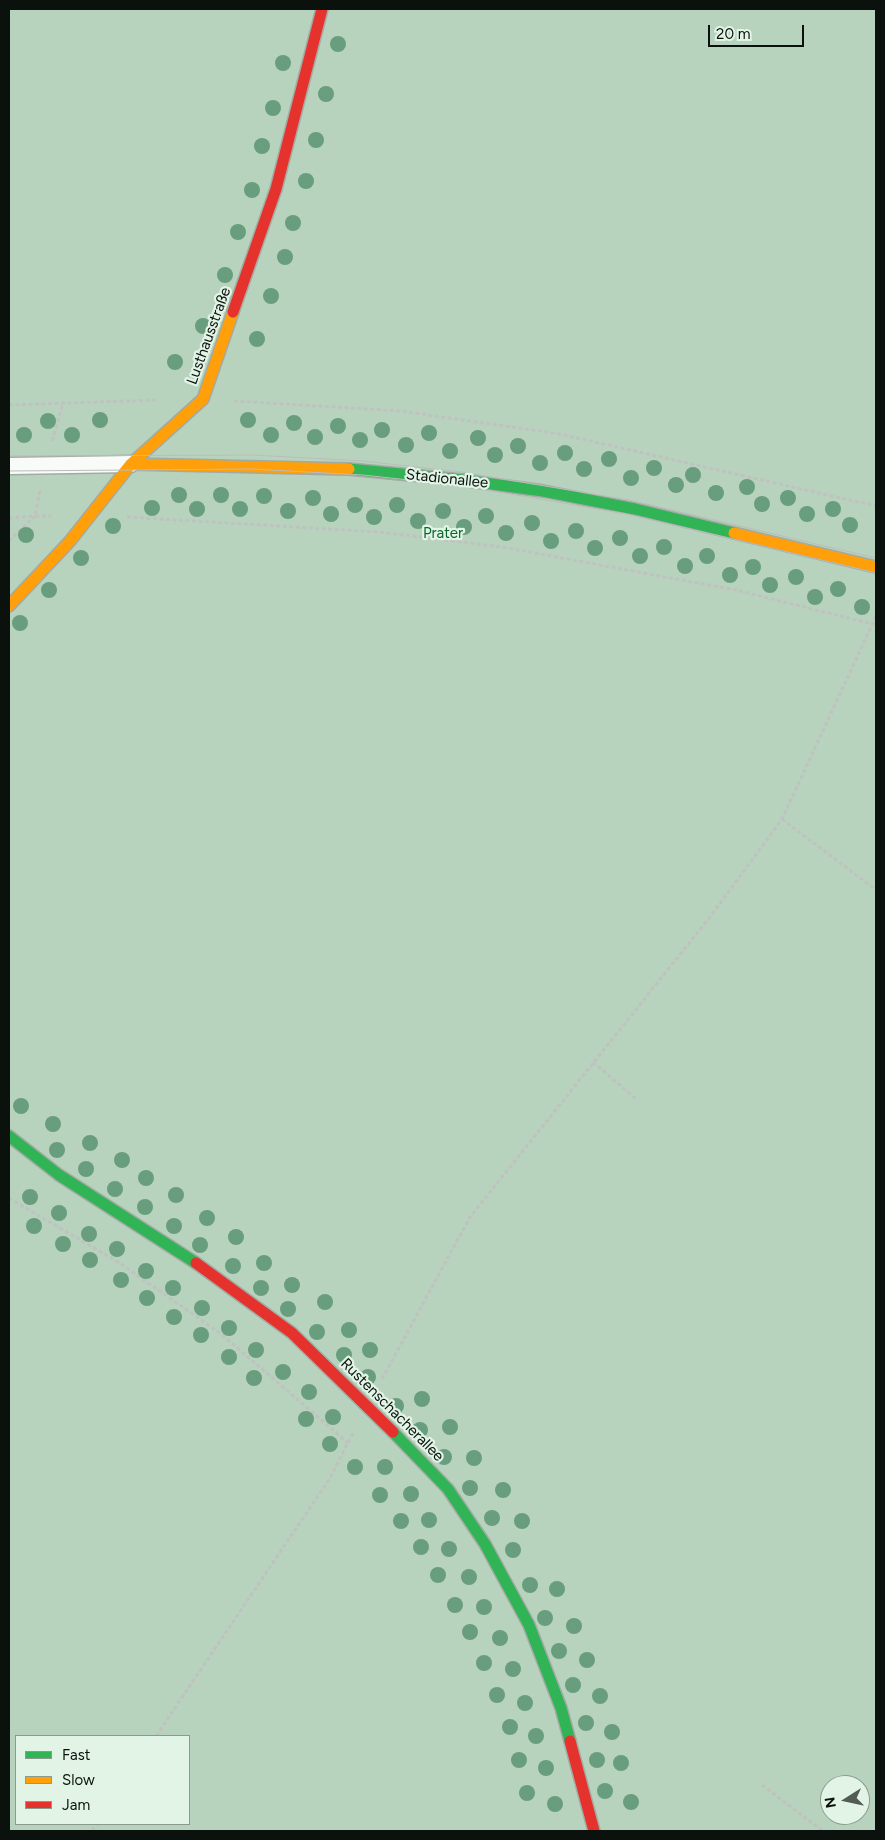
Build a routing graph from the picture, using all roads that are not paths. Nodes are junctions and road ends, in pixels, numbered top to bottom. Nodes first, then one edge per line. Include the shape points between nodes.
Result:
1 (322, 9) edge
2 (131, 464) junction
3 (9, 466) edge
4 (876, 566) edge
5 (9, 606) edge
6 (9, 1136) edge
7 (594, 1831) edge

1 - 2 street, Lusthausstraße via 276,189 203,398
2 - 3 lane, Stadionallee
2 - 4 street, Stadionallee via 324,467 543,491 635,509
2 - 5 street, Lusthausstraße via 70,541
6 - 7 street, Rustenschacherallee via 59,1176 195,1262 292,1333 448,1489 485,1544 528,1625 561,1708

